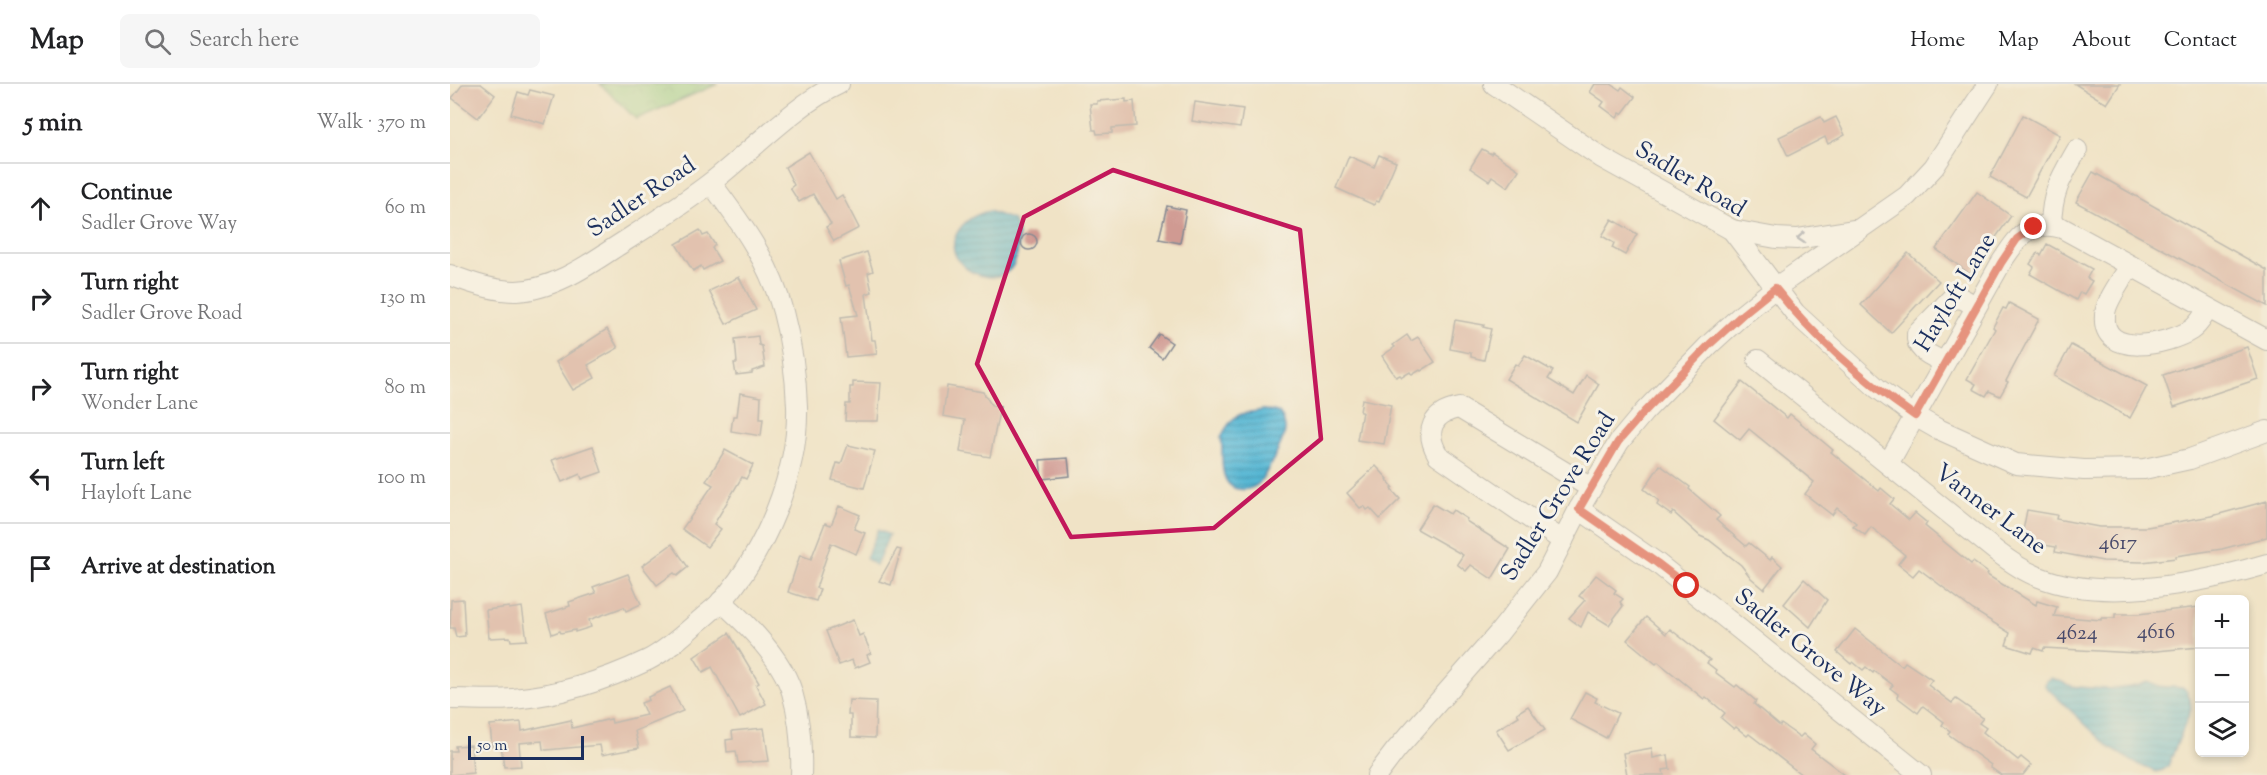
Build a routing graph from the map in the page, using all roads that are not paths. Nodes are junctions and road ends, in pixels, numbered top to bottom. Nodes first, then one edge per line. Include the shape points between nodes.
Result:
1 (839, 84) edge
2 (1494, 84) edge
3 (1988, 84) edge
4 (2077, 150) dead end
5 (711, 183) junction
6 (2050, 225) junction
7 (1732, 230) junction
8 (1858, 230) junction
9 (2130, 266) junction
10 (450, 275) edge
11 (1775, 288) junction
12 (1976, 306) junction
13 (2208, 309) junction
14 (2267, 340) edge
15 (1758, 360) dead end
16 (1944, 362) junction
17 (1915, 416) junction
18 (2267, 431) edge
19 (1888, 464) junction
20 (1591, 488) junction
21 (1579, 509) junction
22 (1563, 541) junction
23 (2267, 564) edge
24 (721, 601) junction
25 (450, 699) edge
26 (801, 775) edge
27 (1377, 775) edge
28 (1920, 775) edge

1 - 5 street, Sadler Road via 802,108
2 - 7 street, Sadler Road via 1602,158
3 - 8 street via 1922,182
4 - 6 street via 2055,190
5 - 10 street, Sadler Road via 598,258 534,288 505,290
5 - 24 street via 749,234 783,310 797,407 794,449 768,532
6 - 9 street
6 - 12 street, Hayloft Lane via 2034,227 2017,239
8 -> 7 street via 1797,238
7 - 11 street, Sadler Road
8 - 11 street
9 - 13 street
9 - 13 street via 2106,309 2106,325 2116,339 2136,346 2157,343 2194,328
11 - 17 street, Sadler Road via 1840,356
11 - 20 street, Sadler Grove Road via 1710,344 1644,412 1618,442
12 - 16 street, Hayloft Lane
12 - 16 street via 1961,298 1951,299 1917,334 1924,352
13 - 14 street
15 - 19 street, Vanner Lane
16 - 17 street, Hayloft Lane
17 - 18 street, Sadler Road via 2016,464 2084,470 2144,469 2190,459
17 - 19 street, Hayloft Lane
19 - 23 street, Vanner Lane via 2017,566 2066,585 2119,589 2175,585
20 - 21 street, Sadler Grove Road
20 - 22 street via 1459,408 1436,418 1431,443 1438,455
21 - 22 street, Sadler Grove Road
21 - 28 street, Sadler Grove Way via 1657,563
22 - 27 street, Sadler Grove Road via 1547,572 1498,634
24 - 25 street via 650,659 610,676 565,691 513,699
24 - 26 street via 771,653 791,690 802,744

